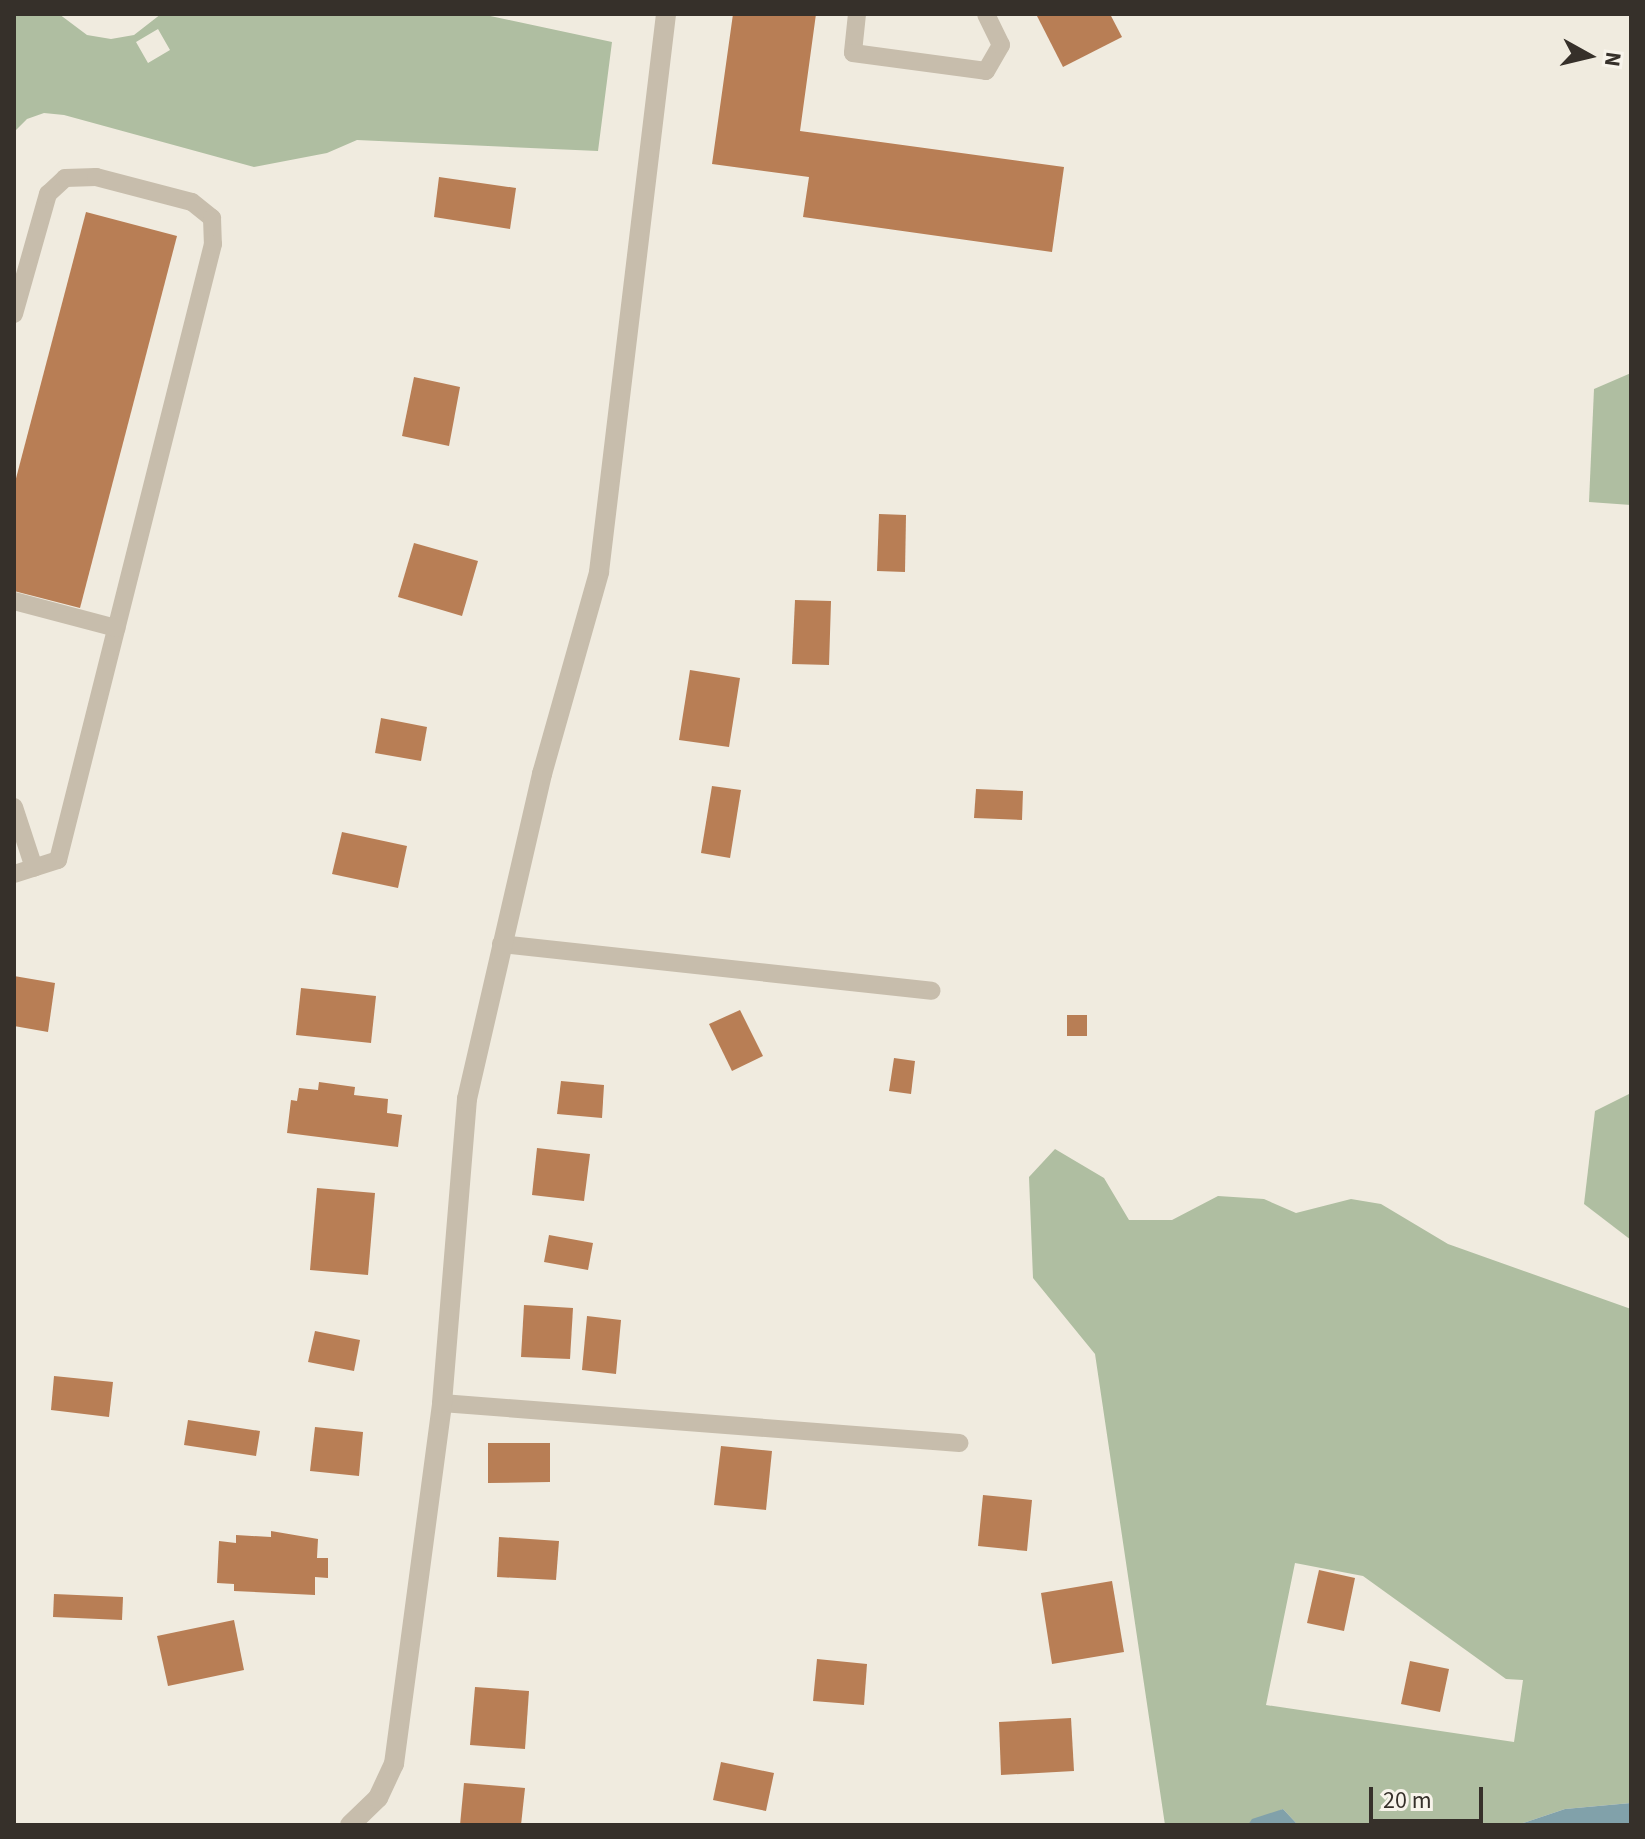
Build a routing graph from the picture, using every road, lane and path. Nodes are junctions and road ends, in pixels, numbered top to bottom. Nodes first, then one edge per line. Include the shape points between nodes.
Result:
1 (666, 14) edge
2 (857, 14) edge
3 (986, 14) edge
4 (14, 314) edge
5 (14, 601) edge
6 (116, 628) junction
7 (14, 807) edge
8 (34, 868) junction
9 (14, 874) edge
10 (501, 944) junction
11 (931, 991) dead end
12 (442, 1403) junction
13 (959, 1443) dead end
14 (350, 1825) edge

1 - 10 street via 599,572
2 - 3 lane via 853,53 986,71 1001,45
4 - 6 lane via 48,194 65,178 96,177 192,202 212,218 213,244
5 - 6 lane
6 - 8 lane via 58,860
7 - 8 lane
8 - 9 lane
10 - 11 lane
10 - 12 street via 467,1099
12 - 13 lane
12 - 14 street via 394,1764 378,1798

